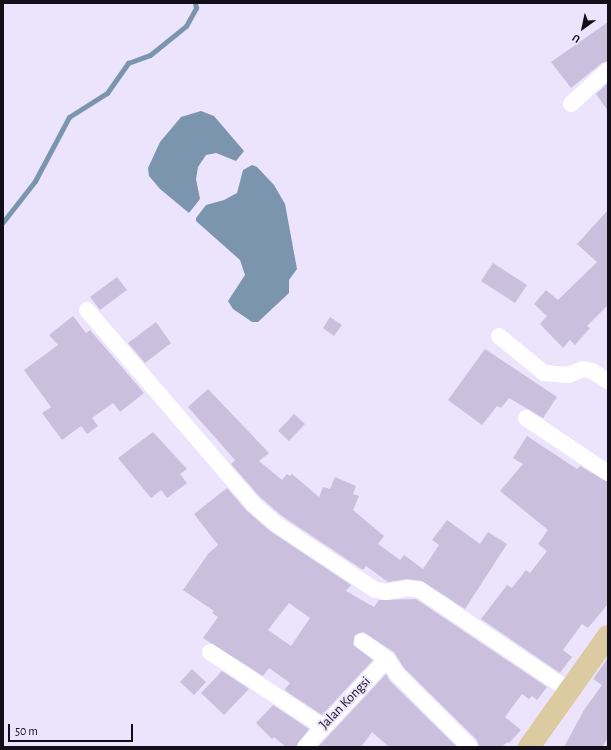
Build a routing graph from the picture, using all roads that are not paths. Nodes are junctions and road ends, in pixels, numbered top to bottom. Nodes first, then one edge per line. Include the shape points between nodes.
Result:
1 (608, 70) edge
2 (571, 104) dead end
3 (86, 310) dead end
4 (498, 336) dead end
5 (608, 381) edge
6 (526, 418) dead end
7 (608, 474) edge
8 (608, 636) edge
9 (362, 641) dead end
10 (210, 652) dead end
11 (386, 659) junction
12 (570, 691) junction
13 (322, 726) junction
14 (305, 747) edge
15 (470, 747) edge
16 (529, 747) edge

1 - 2 street
3 - 12 street via 253,504 276,524 374,589 386,592 408,588 420,590
4 - 5 street via 544,373 568,375 583,369 592,371
6 - 7 street
8 - 12 main road
9 - 11 street
10 - 13 street
11 - 13 street, Jalan Kongsi
11 - 15 street via 397,674
12 - 16 main road
13 - 14 street, Jalan Kongsi

